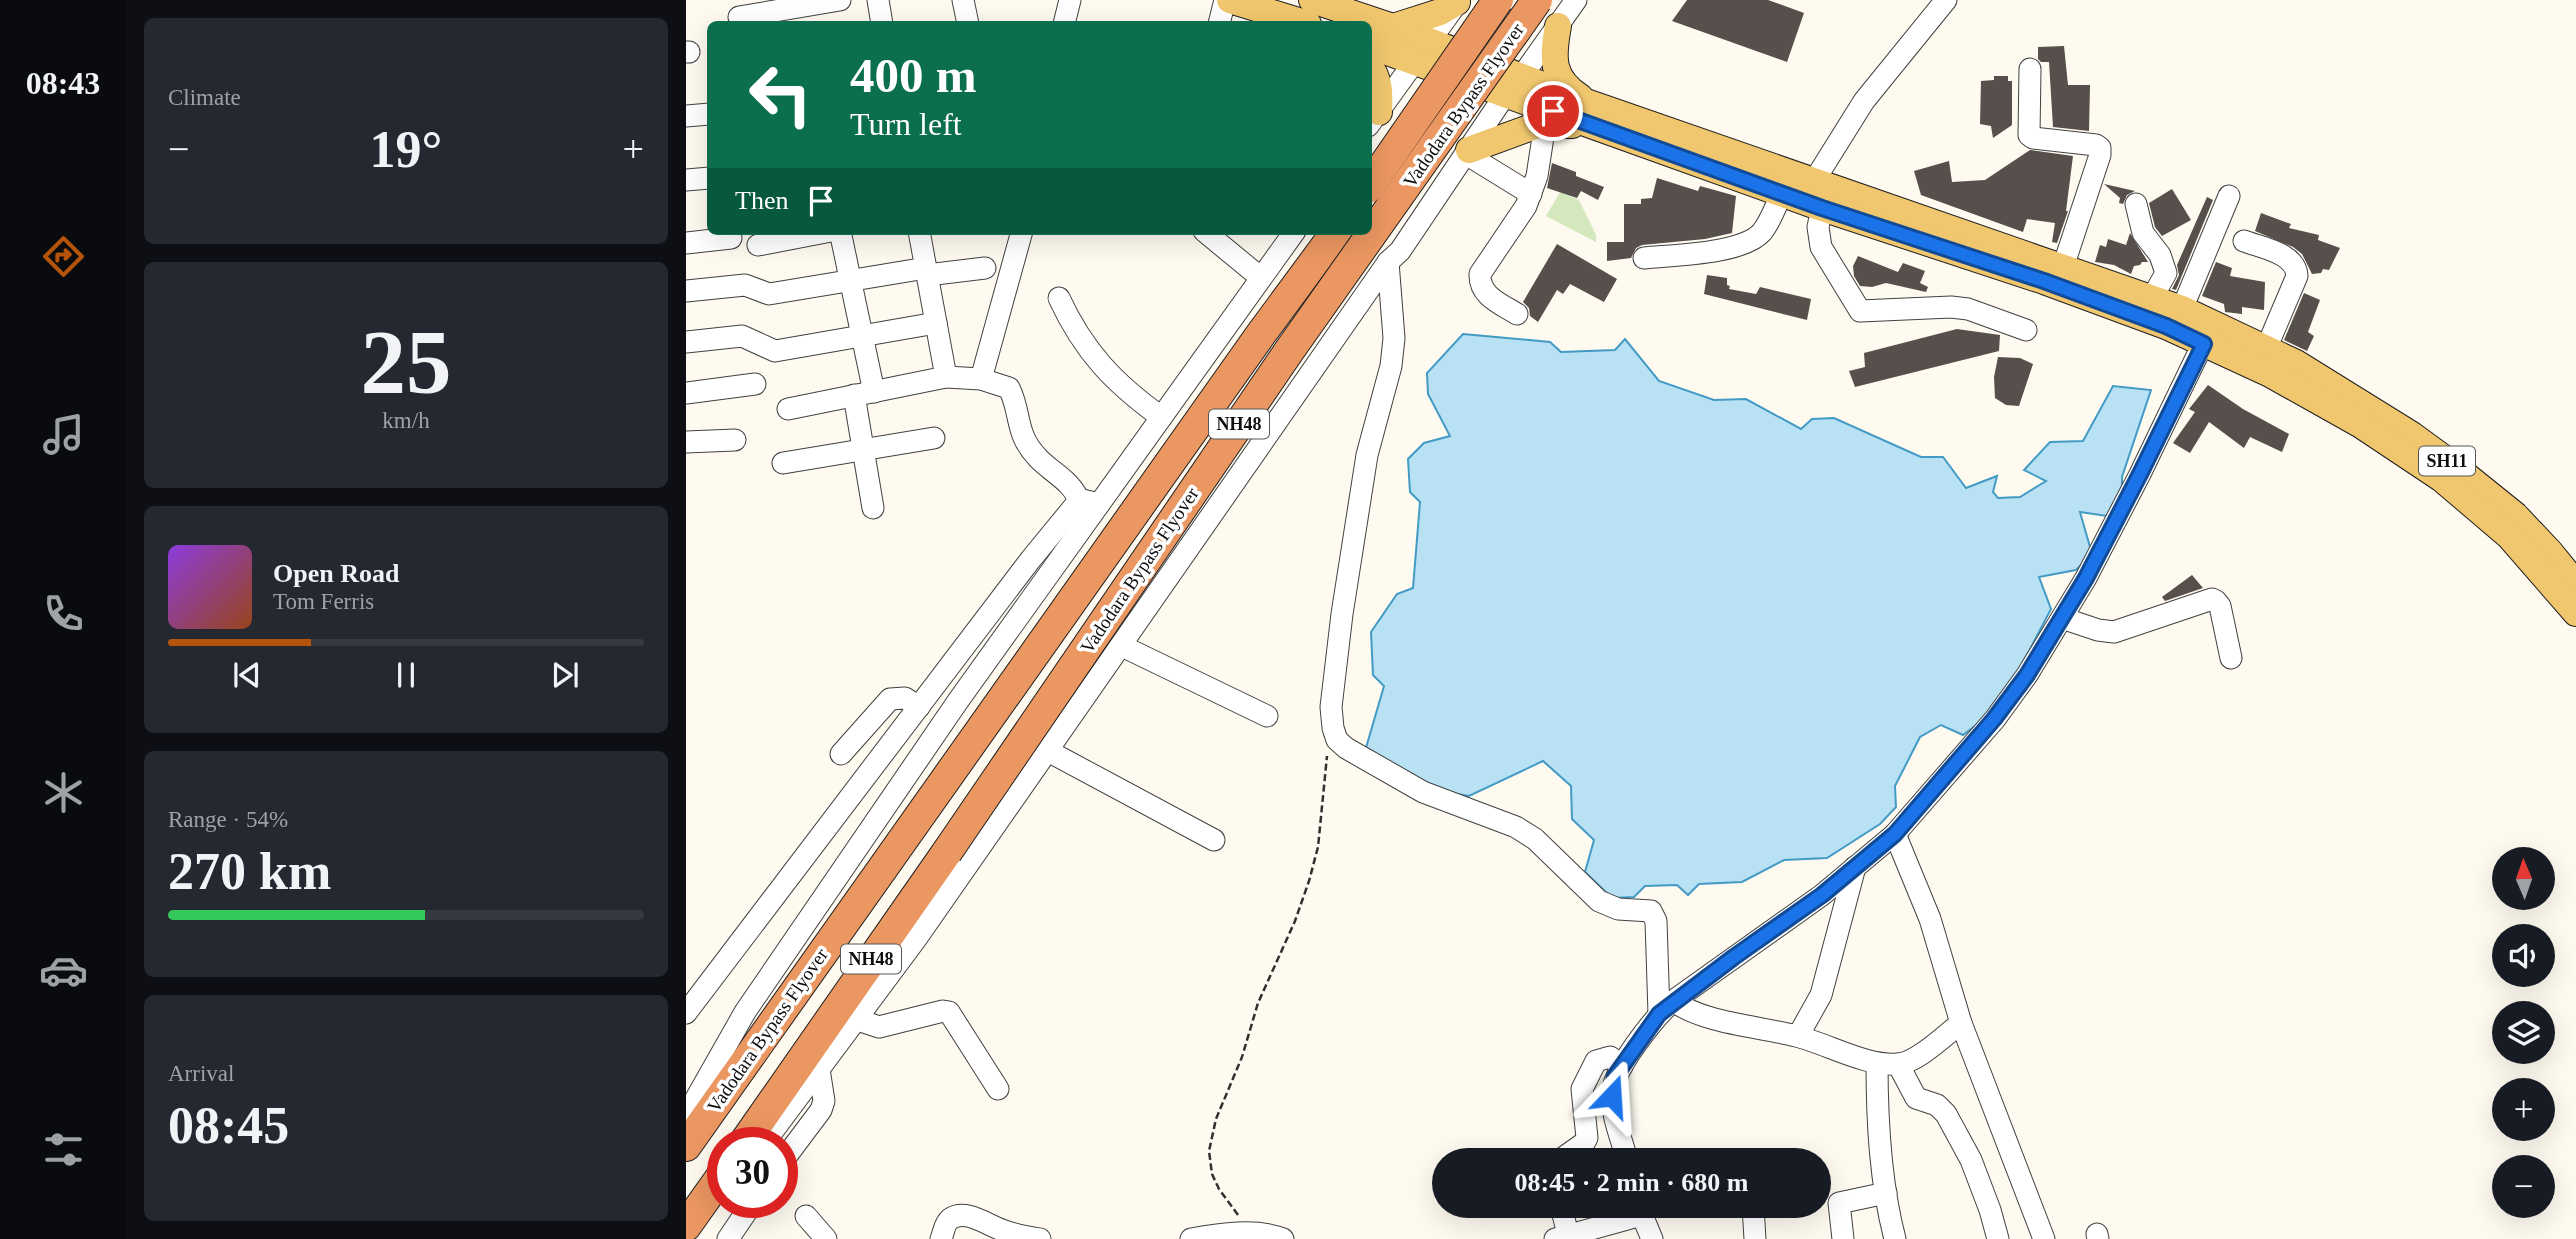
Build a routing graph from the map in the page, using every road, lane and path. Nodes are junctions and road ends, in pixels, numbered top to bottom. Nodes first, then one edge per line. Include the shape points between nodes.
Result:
1 (840, 0) edge
2 (878, 0) edge
3 (963, 0) edge
4 (1070, 0) edge
5 (1227, 0) edge
6 (1312, 0) edge
7 (1498, 0) edge
8 (1537, 0) edge
9 (1576, 0) edge
10 (1947, 0) edge
11 (1458, 1) edge
12 (1342, 5) edge
13 (739, 17) dead end
14 (882, 21) edge
15 (967, 21) edge
16 (1065, 21) edge
17 (1220, 21) edge
18 (1298, 21) edge
19 (1558, 26) junction
20 (1393, 27) junction
21 (1372, 46) edge
22 (1422, 52) junction
23 (1372, 69) edge
24 (2030, 69) dead end
25 (1513, 85) junction
26 (1589, 103) junction
27 (707, 114) edge
28 (686, 116) edge
29 (1374, 119) edge
30 (1545, 124) junction
31 (1601, 128) junction
32 (1467, 152) junction
33 (707, 178) edge
34 (686, 180) edge
35 (1814, 181) junction
36 (1372, 182) edge
37 (1782, 193) junction
38 (1531, 194) junction
39 (2229, 196) dead end
40 (2136, 204) dead end
41 (1822, 208) junction
42 (1372, 234) edge
43 (810, 235) edge
44 (841, 235) edge
45 (920, 235) edge
46 (1021, 235) edge
47 (1209, 235) edge
48 (1292, 235) edge
49 (1334, 235) edge
50 (1371, 235) edge
51 (731, 238) dead end
52 (2244, 241) dead end
53 (686, 243) edge
54 (758, 245) dead end
55 (1644, 258) dead end
56 (1388, 262) junction
57 (2063, 267) junction
58 (985, 268) dead end
59 (927, 272) junction
60 (1261, 278) junction
61 (849, 281) junction
62 (686, 292) edge
63 (1059, 298) dead end
64 (2152, 299) junction
65 (2182, 309) junction
66 (1517, 314) dead end
67 (936, 323) junction
68 (2026, 330) dead end
69 (2208, 333) junction
70 (862, 336) junction
71 (686, 342) edge
72 (2266, 349) junction
73 (946, 377) junction
74 (981, 379) junction
75 (755, 384) dead end
76 (686, 393) edge
77 (864, 393) junction
78 (788, 409) dead end
79 (1161, 417) junction
80 (934, 438) dead end
81 (735, 440) dead end
82 (686, 442) edge
83 (863, 449) junction
84 (783, 463) dead end
85 (1089, 503) junction
86 (873, 508) dead end
87 (2576, 584) edge
88 (2576, 613) edge
89 (2062, 618) junction
90 (1122, 646) junction
91 (2231, 658) dead end
92 (919, 707) junction
93 (1267, 716) dead end
94 (1337, 740) junction
95 (1048, 751) junction
96 (841, 754) dead end
97 (1895, 834) junction
98 (1214, 840) dead end
99 (1856, 867) junction
100 (1666, 1007) junction
101 (686, 1013) edge
102 (855, 1019) junction
103 (1961, 1023) junction
104 (1798, 1036) junction
105 (1888, 1063) junction
106 (1622, 1066) junction
107 (819, 1069) junction
108 (998, 1089) dead end
109 (686, 1116) edge
110 (755, 1127) edge
111 (776, 1127) edge
112 (798, 1141) edge
113 (686, 1146) edge
114 (1577, 1148) edge
115 (1624, 1148) edge
116 (1886, 1193) junction
117 (707, 1197) edge
118 (807, 1216) dead end
119 (742, 1218) edge
120 (1562, 1218) edge
121 (1617, 1218) edge
122 (1643, 1218) edge
123 (1754, 1218) edge
124 (686, 1226) edge
125 (1252, 1234) junction
126 (1561, 1237) edge
127 (728, 1239) edge
128 (826, 1239) edge
129 (941, 1239) edge
130 (1040, 1239) edge
131 (1191, 1239) edge
132 (1283, 1239) edge
133 (1652, 1239) edge
134 (1755, 1239) edge
135 (1843, 1239) edge
136 (1895, 1239) edge
137 (1998, 1239) edge
138 (2044, 1239) edge

1 - 13 street
2 - 14 street
3 - 15 street
4 - 16 street
5 - 17 street
5 - 18 main road
6 - 12 main road, SH11
7 - 36 highway, Vadodara Bypass Flyover, bridge
8 - 42 highway, Vadodara Bypass Flyover / NH48, bridge
9 - 19 street
10 - 35 street via 1864,101
11 - 20 main road via 1440,12
11 - 22 street
12 - 20 main road, SH11
19 - 25 street
19 - 26 main road via 1553,53 1559,78
20 - 22 main road, SH11
21 - 22 main road, SH11
22 - 25 main road, SH11
22 - 29 street
23 - 29 main road via 1380,91
24 - 57 street via 2029,135 2100,148
25 - 26 main road, SH11
25 - 31 main road, SH11
25 - 32 street
26 - 35 main road, SH11
27 - 28 street
30 - 31 main road
30 - 32 main road
30 - 38 street
31 - 37 main road, SH11
32 - 38 street
32 - 56 street
33 - 34 street
35 - 57 main road, SH11
37 - 41 main road, SH11
37 - 55 street via 1761,233 1750,241
38 - 66 street via 1480,274 1484,293
39 - 65 street
40 - 64 street via 2143,233 2160,255 2166,273
41 - 68 street via 1818,227 1821,247 1860,311 1951,307
41 - 69 main road, SH11 via 2166,326
43 - 54 street
44 - 61 street
45 - 59 street
46 - 74 street
47 - 60 street
48 - 60 street
49 - 113 highway, Vadodara Bypass Flyover / NH48
50 - 110 highway, Vadodara Bypass Flyover / NH48, bridge
51 - 53 street
52 - 72 street via 2288,259 2296,270
56 - 90 street
56 - 94 street via 1394,338 1367,455 1342,614 1331,707
57 - 64 main road, SH11
58 - 59 street
59 - 61 street
59 - 67 street
60 - 79 street
61 - 62 street via 769,294 745,285
61 - 70 street
63 - 79 street via 1101,366 1123,390
64 - 65 main road, SH11
65 - 69 main road, SH11
67 - 70 street
67 - 73 street
69 - 72 main road, SH11
69 - 88 main road, SH11 via 2442,479 2509,536
69 - 89 street via 2140,474
70 - 71 street via 775,351 742,336
70 - 77 street
72 - 87 main road, SH11 via 2296,363 2454,465 2515,515
73 - 74 street
73 - 77 street
74 - 85 street via 1009,388 1024,441
75 - 76 street
77 - 78 street
77 - 83 street
79 - 85 street
80 - 83 street
81 - 82 street
83 - 84 street
83 - 86 street
85 - 92 street via 1031,559
85 - 109 street via 745,1012
89 - 91 street via 2114,632 2206,600 2216,601
89 - 97 street via 1994,719
90 - 93 street
90 - 95 street
92 - 96 street via 905,698 890,699
92 - 101 street
94 - 100 street via 1423,792 1516,827 1609,907 1651,911
94 - 125 path via 1325,765 1318,847 1309,881 1258,1003 1209,1151 1219,1189
95 - 98 street
95 - 102 street
97 - 99 street
97 - 103 street via 1930,919
99 - 100 street
99 - 104 street via 1821,995
100 - 104 street
100 - 106 street
102 - 107 street
102 - 108 street via 879,1027 949,1012
103 - 105 street via 1911,1061
103 - 138 street
104 - 105 street
105 - 116 street via 1877,1102
105 - 137 street via 1916,1098 1937,1105 1946,1114 1971,1160
106 - 114 street via 1610,1057 1596,1061 1582,1090 1587,1138
106 - 115 street via 1612,1096
107 - 111 street
107 - 112 street via 824,1101
116 - 135 street via 1839,1203
116 - 136 street
117 - 124 highway
118 - 128 street
119 - 127 street
120 - 126 street
121 - 126 street
122 - 133 street
123 - 134 street
125 - 131 street
125 - 132 street
129 - 130 street via 947,1222 963,1216

